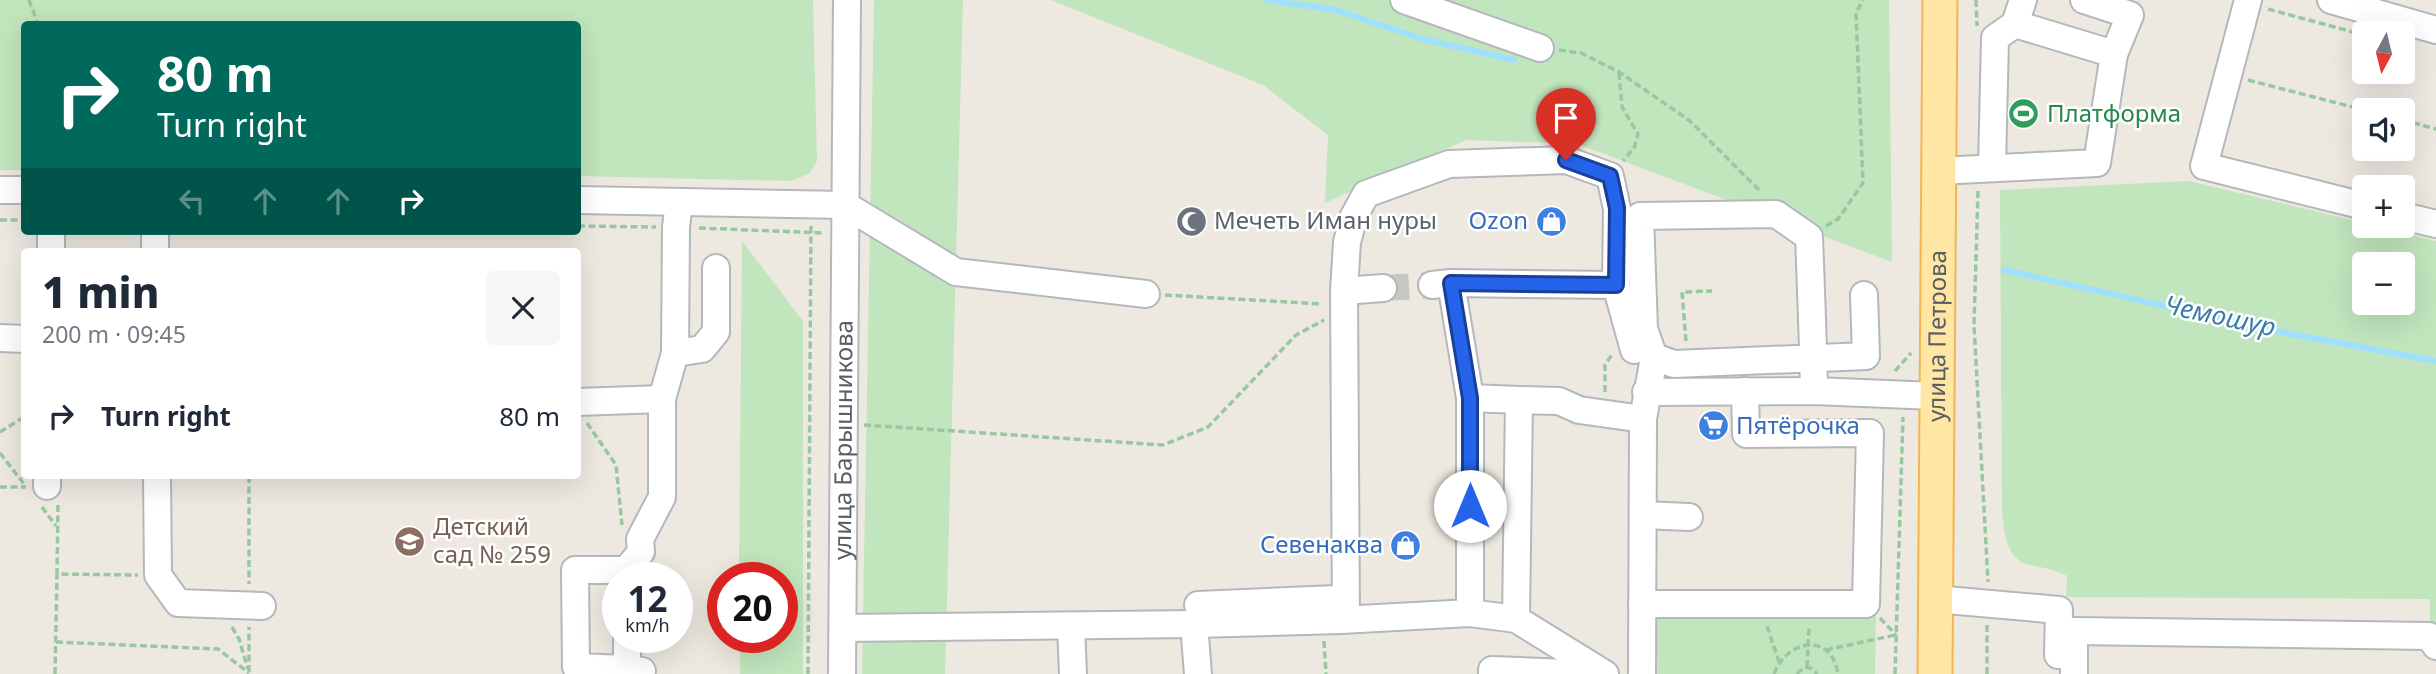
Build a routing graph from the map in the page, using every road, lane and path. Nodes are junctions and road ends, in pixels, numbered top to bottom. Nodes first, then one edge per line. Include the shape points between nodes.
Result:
1 (29, 0) edge
2 (846, 0) edge
3 (1404, 0) edge
4 (1863, 0) edge
5 (1940, 0) edge
6 (1976, 0) edge
7 (2084, 0) edge
8 (2335, 0) edge
9 (2248, 1) edge
10 (2019, 12) edge
11 (37, 21) edge
12 (1977, 26) dead end
13 (2436, 30) edge
14 (2352, 32) edge
15 (1540, 48) joint
16 (2114, 54) junction
17 (1619, 72) junction
18 (2242, 79) dead end
19 (2352, 107) edge
20 (2415, 123) edge
21 (2436, 129) edge
22 (1985, 168) junction
23 (1938, 171) junction
24 (1610, 176) junction
25 (0, 190) edge
26 (21, 190) edge
27 (581, 200) edge
28 (2352, 203) edge
29 (810, 205) junction
30 (845, 205) junction
31 (678, 214) junction
32 (1776, 214) junction
33 (2415, 219) edge
34 (0, 220) edge
35 (21, 220) edge
36 (2436, 224) edge
37 (581, 226) edge
38 (811, 232) junction
39 (845, 234) junction
40 (1809, 237) junction
41 (716, 268) dead end
42 (1616, 285) junction
43 (1383, 288) tunnel mouth
44 (1712, 292) dead end
45 (1146, 294) joint
46 (1864, 295) dead end
47 (1344, 300) junction
48 (0, 338) edge
49 (21, 339) edge
50 (1686, 341) dead end
51 (676, 354) junction
52 (1654, 357) junction
53 (1813, 359) junction
54 (1893, 372) dead end
55 (1745, 391) junction
56 (1814, 391) junction
57 (1646, 392) junction
58 (1920, 396) junction
59 (1470, 398) junction
60 (662, 399) junction
61 (1519, 400) junction
62 (581, 411) edge
63 (21, 419) edge
64 (1643, 419) junction
65 (844, 424) junction
66 (0, 432) edge
67 (157, 479) edge
68 (249, 479) edge
69 (47, 481) edge
70 (1643, 515) junction
71 (1689, 517) dead end
72 (628, 562) edge
73 (633, 562) edge
74 (602, 569) edge
75 (57, 574) junction
76 (158, 575) junction
77 (1935, 599) junction
78 (218, 603) junction
79 (1642, 604) junction
80 (1987, 604) junction
81 (256, 605) junction
82 (1335, 613) junction
83 (1470, 613) junction
84 (1196, 614) junction
85 (1516, 619) junction
86 (1071, 626) junction
87 (843, 628) junction
88 (1808, 635) dead end
89 (1896, 635) junction
90 (56, 642) junction
91 (1808, 644) junction
92 (1774, 646) dead end
93 (2436, 646) edge
94 (1826, 650) junction
95 (631, 653) edge
96 (1779, 662) junction
97 (1807, 667) junction
98 (576, 671) edge
99 (635, 671) edge
100 (55, 674) edge
101 (250, 674) edge
102 (808, 674) edge
103 (842, 674) edge
104 (1073, 674) edge
105 (1198, 674) edge
106 (1325, 674) edge
107 (1492, 674) edge
108 (1593, 674) edge
109 (1605, 674) edge
110 (1642, 674) edge
111 (1774, 674) edge
112 (1797, 674) edge
113 (1817, 674) edge
114 (1838, 674) edge
115 (1895, 674) edge
116 (1935, 674) edge
117 (1987, 674) edge
118 (2058, 674) edge
119 (2074, 674) edge

1 - 11 path
2 - 30 street, улица Барышникова
3 - 15 street
4 - 40 path via 1856,13 1863,183 1838,219
5 - 23 main road, улица Петрова
6 - 12 path
7 - 16 street via 2130,15
8 - 13 street
9 - 14 path
9 - 28 street via 2204,166
10 - 16 street
10 - 22 street via 1995,37
15 - 17 path via 1581,53
16 - 22 street via 2097,163
17 - 24 path via 1622,107 1638,134 1634,148
17 - 32 path via 1690,121 1758,187
18 - 19 path
20 - 21 path
22 - 23 street
22 - 80 path via 1974,325
23 - 58 main road, улица Петрова
24 - 42 street via 1617,208
24 - 47 street via 1566,160 1449,164 1366,194 1350,229
25 - 26 street
27 - 31 street
29 - 30 street
29 - 31 street
29 - 38 path
30 - 39 street, улица Барышникова
30 - 45 street via 956,272
31 - 37 path
31 - 38 path
31 - 51 street
32 - 40 street
32 - 52 street via 1640,215 1644,330
33 - 36 street
34 - 35 path
38 - 39 path
38 - 102 path
39 - 65 street, улица Барышникова
40 - 53 street
41 - 51 street via 716,332 702,349
42 - 57 street
42 - 59 street via 1442,284
43 - 47 street
44 - 50 path via 1682,292
45 - 47 path via 1320,305
46 - 53 street via 1866,356
47 - 65 path via 1296,335 1208,427 1163,445
47 - 82 street
48 - 49 street
51 - 60 street
52 - 53 street via 1674,364
52 - 57 street
53 - 56 street
54 - 58 path via 1912,351 1912,372
55 - 56 street
55 - 57 street
55 - 79 street via 1746,434 1870,433 1866,604
56 - 58 street
57 - 64 street
58 - 77 main road, улица Петрова
58 - 89 path
59 - 61 street
59 - 83 street
60 - 62 street
60 - 73 street via 662,497
61 - 64 street via 1559,401 1593,412
61 - 85 street
62 - 72 path via 616,466
63 - 66 path
64 - 70 street
65 - 87 street, улица Барышникова
67 - 76 street
68 - 81 path
69 - 75 path via 58,487
70 - 71 street
70 - 79 street
74 - 98 street via 575,570
75 - 76 path
75 - 90 path
76 - 78 street via 178,603
77 - 80 street
77 - 116 main road, улица Петрова
78 - 81 street
78 - 101 path via 239,639
79 - 110 street
80 - 117 path
80 - 118 street via 2059,610
81 - 101 path
82 - 83 street
82 - 84 street
82 - 106 path
83 - 85 street
84 - 86 street
84 - 105 street
85 - 109 street
86 - 87 street
86 - 104 street
87 - 103 street, улица Барышникова
88 - 91 path
89 - 94 path
89 - 115 path
90 - 100 path
90 - 101 path via 218,649
91 - 94 path
91 - 96 path via 1791,650
91 - 97 path
92 - 96 path
93 - 119 street via 2429,636 2074,631
94 - 114 path
95 - 99 street
96 - 111 path
97 - 112 path
97 - 113 path
98 - 99 street
107 - 108 street via 1492,670

